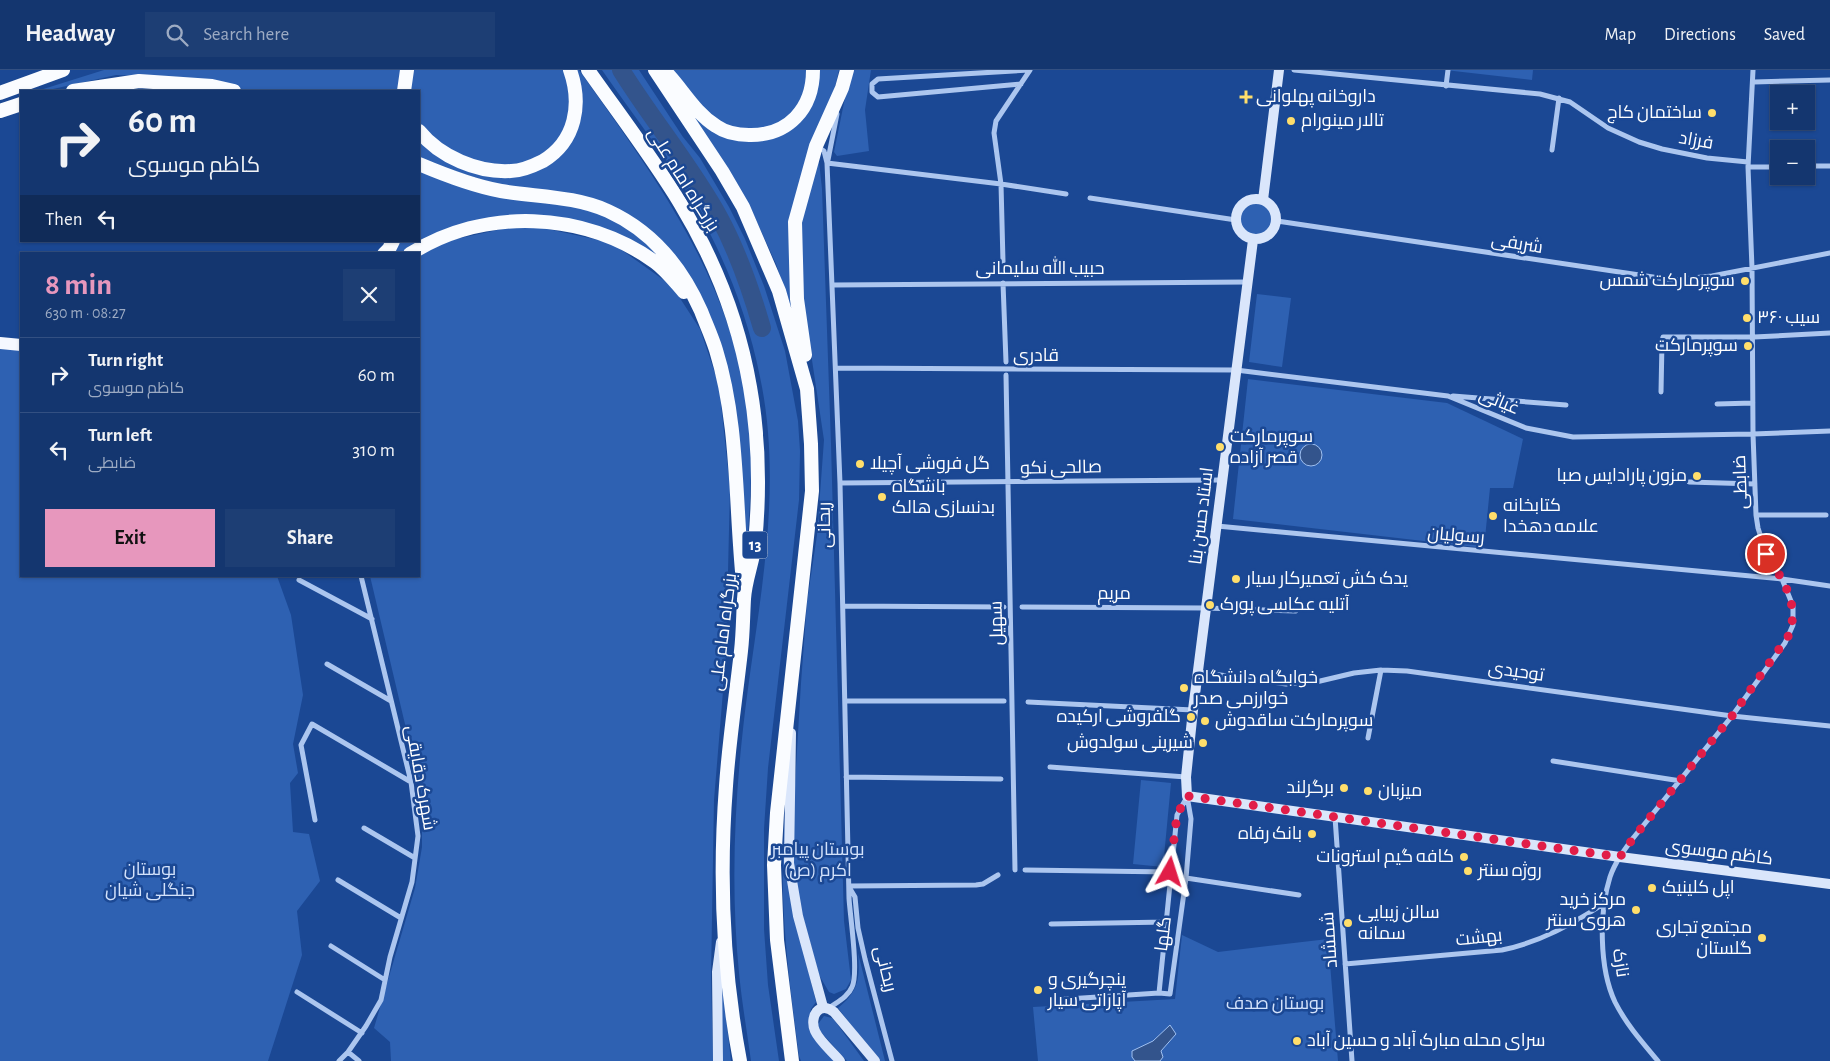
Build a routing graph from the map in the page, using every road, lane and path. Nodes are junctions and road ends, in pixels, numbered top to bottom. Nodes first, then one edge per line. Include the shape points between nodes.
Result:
1 (63, 70) edge
2 (407, 70) edge
3 (570, 70) edge
4 (588, 70) edge
5 (655, 70) edge
6 (664, 70) edge
7 (814, 70) edge
8 (847, 70) edge
9 (1030, 70) edge
10 (1279, 70) edge
11 (1294, 70) edge
12 (1448, 70) edge
13 (1753, 70) edge
14 (1830, 80) edge
15 (1754, 82) junction
16 (1021, 84) junction
17 (1446, 86) junction
18 (98, 87) junction
19 (842, 88) junction
20 (79, 90) edge
21 (120, 90) edge
22 (230, 90) edge
23 (404, 90) edge
24 (0, 93) edge
25 (1559, 98) junction
26 (20, 104) edge
27 (0, 111) edge
28 (420, 132) edge
29 (816, 146) junction
30 (1552, 150) dead end
31 (828, 162) junction
32 (420, 164) edge
33 (1748, 165) junction
34 (1770, 166) edge
35 (1815, 166) edge
36 (1830, 166) edge
37 (1001, 184) junction
38 (1066, 194) dead end
39 (1090, 198) dead end
40 (1263, 200) junction
41 (1236, 220) junction
42 (1277, 221) junction
43 (1253, 240) junction
44 (413, 252) edge
45 (1830, 253) edge
46 (1003, 262) dead end
47 (1752, 268) junction
48 (1248, 282) junction
49 (1003, 284) junction
50 (833, 285) junction
51 (704, 318) junction
52 (1830, 332) edge
53 (1754, 337) junction
54 (0, 344) edge
55 (20, 345) edge
56 (0, 352) edge
57 (20, 353) edge
58 (1006, 362) dead end
59 (836, 368) junction
60 (1236, 370) junction
61 (1006, 375) dead end
62 (807, 389) junction
63 (1661, 392) dead end
64 (1448, 396) junction
65 (1753, 403) junction
66 (1717, 404) dead end
67 (1566, 405) dead end
68 (1830, 431) edge
69 (1753, 434) junction
70 (1222, 480) junction
71 (1008, 482) junction
72 (1689, 482) dead end
73 (840, 484) junction
74 (1755, 484) junction
75 (1756, 514) junction
76 (1826, 515) dead end
77 (1217, 526) junction
78 (361, 577) edge
79 (1782, 579) junction
80 (299, 580) dead end
81 (1830, 586) edge
82 (744, 595) junction
83 (843, 606) junction
84 (1004, 607) dead end
85 (1022, 607) dead end
86 (1206, 608) junction
87 (1296, 611) dead end
88 (372, 619) junction
89 (327, 664) dead end
90 (1381, 670) junction
91 (1198, 672) junction
92 (791, 684) junction
93 (391, 701) junction
94 (845, 701) junction
95 (1004, 701) dead end
96 (1028, 702) dead end
97 (1193, 710) junction
98 (1732, 716) junction
99 (1830, 726) edge
100 (1368, 738) dead end
101 (1553, 761) dead end
102 (1050, 767) dead end
103 (846, 777) junction
104 (1186, 777) junction
105 (1002, 779) dead end
106 (1680, 781) junction
107 (411, 782) junction
108 (1187, 796) junction
109 (1335, 817) junction
110 (315, 820) dead end
111 (364, 828) dead end
112 (1620, 857) junction
113 (415, 858) junction
114 (1016, 870) dead end
115 (1025, 870) dead end
116 (1170, 872) junction
117 (998, 876) dead end
118 (1186, 878) junction
119 (338, 880) dead end
120 (1830, 884) edge
121 (849, 886) junction
122 (1300, 895) dead end
123 (1605, 904) junction
124 (402, 918) junction
125 (723, 921) junction
126 (1167, 922) junction
127 (1051, 924) dead end
128 (331, 946) dead end
129 (1345, 964) junction
130 (385, 980) junction
131 (297, 992) dead end
132 (1159, 993) junction
133 (1052, 1000) dead end
134 (826, 1008) junction
135 (362, 1033) junction
136 (858, 1042) junction
137 (348, 1052) junction
138 (339, 1061) edge
139 (359, 1061) edge
140 (718, 1061) edge
141 (740, 1061) edge
142 (792, 1061) edge
143 (840, 1061) edge
144 (868, 1061) edge
145 (875, 1061) edge
146 (892, 1061) edge
147 (1352, 1061) edge
148 (1658, 1061) edge

1 - 24 highway
2 - 23 highway
3 - 28 highway via 576,96 574,122 560,148 535,165 512,171 477,167 440,150
4 - 82 highway, بزرگراه امام علی / 13 via 680,204 717,277 740,344 757,430 758,488 755,545
5 - 62 highway, بزرگراه امام علی via 722,171 754,230 779,290
6 - 7 highway via 712,124 727,132 756,135 778,131 801,112 808,100
8 - 19 highway
9 - 16 street
9 - 16 street via 878,79 872,84 872,92 878,97
10 - 40 main road
11 - 17 street, فرزاد
12 - 17 street
13 - 15 street, ضابطی
14 - 15 street
15 - 33 street, ضابطی
16 - 37 street via 996,121 994,133
17 - 25 street, فرزاد
18 - 20 highway
18 - 21 highway
18 - 22 highway via 139,81
19 - 29 highway
19 - 31 street, ریحانی
25 - 30 street
25 - 33 street, فرزاد via 1608,128 1639,142
26 - 27 highway
29 - 31 street via 824,151
29 - 62 highway via 795,222 797,292
31 - 37 street
31 - 50 street, ریحانی
32 - 51 highway via 472,184 575,200 608,211 638,227 671,260 692,291
33 - 34 street, فرزاد
33 - 47 street, ضابطی
35 - 36 street
37 - 38 street
37 - 46 street
39 - 41 street
40 - 41 main road via 1244,203
40 - 42 main road via 1274,208
41 - 43 main road via 1241,233
42 - 43 main road via 1266,237
42 - 47 street, شریفی via 1660,280 1685,280
43 - 48 main road, استاد حسن بنا
44 - 51 highway via 430,242 481,225 511,221 570,225 603,234 657,263
45 - 47 street, شریفی
47 - 53 street, ضابطی
48 - 49 street, حبیب الله سلیمانی
48 - 60 main road, استاد حسن بنا
49 - 50 street, حبیب الله سلیمانی
49 - 58 street
50 - 59 street, ریحانی
51 - 82 highway via 716,349 732,424
52 - 53 street
53 - 63 street via 1663,337
53 - 65 street, ضابطی
54 - 55 main road
56 - 57 main road
59 - 60 street, قادری
59 - 73 street, ریحانی
60 - 64 street, غیاثی
60 - 70 main road, استاد حسن بنا
61 - 71 street, سهیل
62 - 92 highway, بزرگراه امام علی via 812,491
64 - 67 street
64 - 69 street, غیاثی via 1526,428 1573,437
65 - 66 street
65 - 69 street, ضابطی
68 - 69 street, غیاثی
69 - 74 street, ضابطی
70 - 71 street, صالحی نکو
70 - 77 main road, استاد حسن بنا
71 - 73 street, صالحی نکو
71 - 114 street, سهیل
72 - 74 street
73 - 83 street, ریحانی
74 - 75 street, ضابطی
75 - 76 street
75 - 79 street, ضابطی via 1766,554
77 - 79 street, رسولیان
77 - 86 main road, استاد حسن بنا
78 - 88 street, شهرک دقایقی
79 - 81 street, رسولیان
79 - 98 street, ضابطی via 1793,606 1793,625
80 - 88 street
82 - 125 highway, بزرگراه امام علی / 13 via 726,786
83 - 84 street
83 - 94 street, ریحانی
85 - 86 street, مریم
86 - 87 street, مریم
86 - 91 main road, استاد حسن بنا
88 - 93 street, شهرک دقایقی
89 - 93 street
90 - 91 street, توحیدی via 1286,684
90 - 98 street, توحیدی
90 - 100 street
91 - 97 main road, استاد حسن بنا
92 - 134 main road via 789,863 798,916
92 - 142 highway, بزرگراه امام علی via 774,865 777,940
93 - 107 street, شهرک دقایقی
94 - 95 street
94 - 103 street, ریحانی
96 - 97 street
97 - 104 main road, استاد حسن بنا
98 - 99 street, توحیدی
98 - 106 street, ضابطی
101 - 106 street
102 - 104 street
103 - 105 street
103 - 121 street, ریحانی
104 - 108 main road, استاد حسن بنا
106 - 112 street, ضابطی
107 - 110 street via 312,724 300,745
107 - 113 street, شهرک دقایقی via 418,836
108 - 109 main road, کاظم موسوی
108 - 116 street, گلها via 1177,815
108 - 118 street, گلها via 1191,819
109 - 112 main road, کاظم موسوی
109 - 129 street, شمشاد
111 - 113 street
112 - 120 main road, کاظم موسوی
112 - 123 street, نازک via 1610,876
113 - 124 street, شهرک دقایقی
115 - 116 street
116 - 126 street, گلها
117 - 121 street via 976,886
118 - 122 street
118 - 132 street, گلها via 1170,994
119 - 124 street
121 - 134 street, ریحانی via 854,980 848,994
121 - 146 street, ریحانی via 855,897 858,928
123 - 129 street, بهشت via 1552,934 1517,947
123 - 148 street, نازک via 1602,958 1609,987 1624,1017
124 - 130 street, شهرک دقایقی
125 - 140 main road via 717,972
125 - 141 highway, بزرگراه امام علی / 13
126 - 127 street
126 - 132 street, گلها
128 - 130 street
129 - 147 street, شمشاد
130 - 135 street, شهرک دقایقی via 381,1000
131 - 135 street
132 - 133 street
134 - 136 main road
134 - 143 main road via 818,1010 814,1027
135 - 137 street, شهرک دقایقی
136 - 144 main road
136 - 145 main road
137 - 138 street, شهرک دقایقی
137 - 139 street

